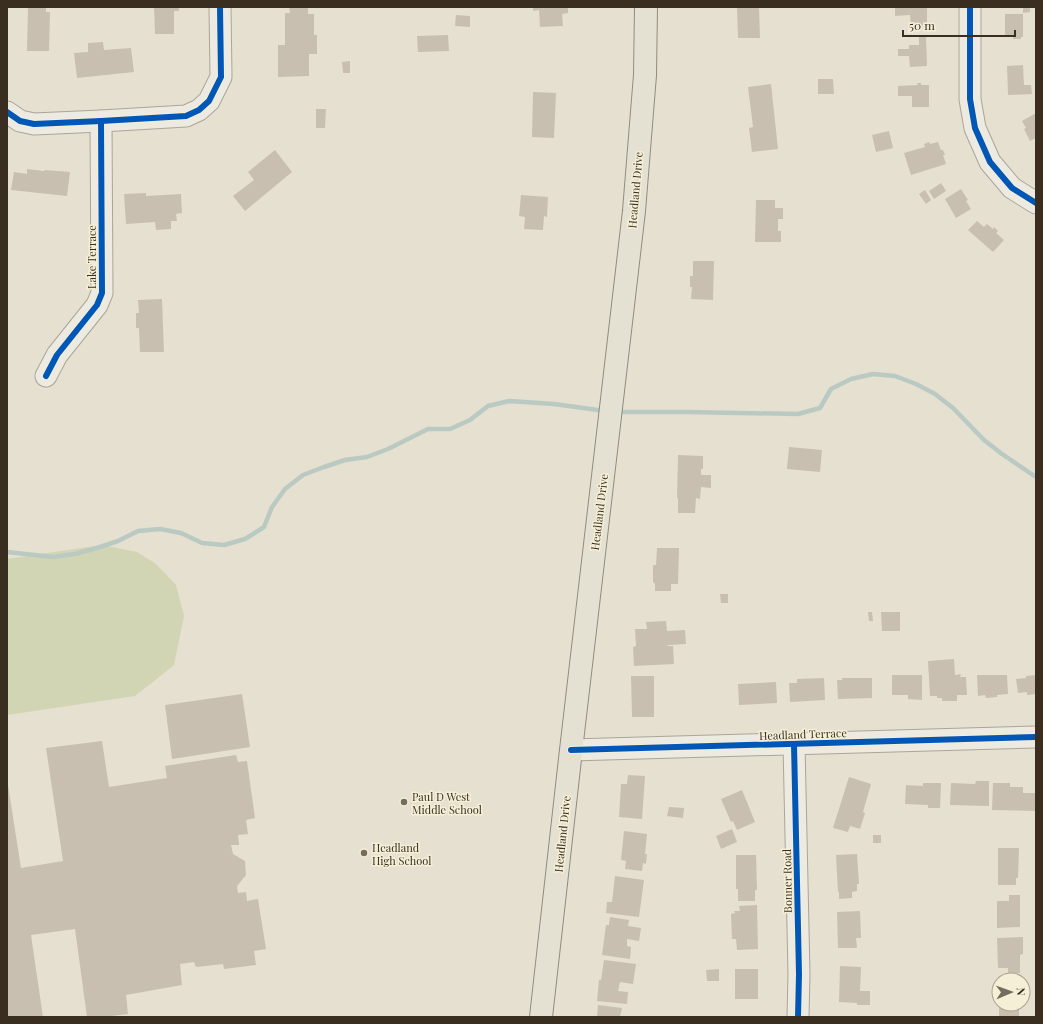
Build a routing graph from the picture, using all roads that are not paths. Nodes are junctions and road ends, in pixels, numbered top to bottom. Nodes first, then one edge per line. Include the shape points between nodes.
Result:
1 (220, 7) edge
2 (646, 7) edge
3 (970, 7) edge
4 (7, 112) edge
5 (101, 121) junction
6 (1036, 203) edge
7 (46, 376) dead end
8 (1036, 737) edge
9 (794, 744) junction
10 (571, 750) junction
11 (541, 1017) edge
12 (798, 1017) edge

1 - 5 street via 221,78 209,101 199,110 186,116
2 - 10 main road, Headland Drive via 645,75 634,211
3 - 6 street via 970,98 975,128 990,162 1012,188
4 - 5 street via 20,121 34,124
5 - 7 street, Lake Terrace via 102,293 97,305 57,356
8 - 9 street, Headland Terrace
9 - 10 street, Headland Terrace
9 - 12 street, Bonner Road
10 - 11 main road, Headland Drive

